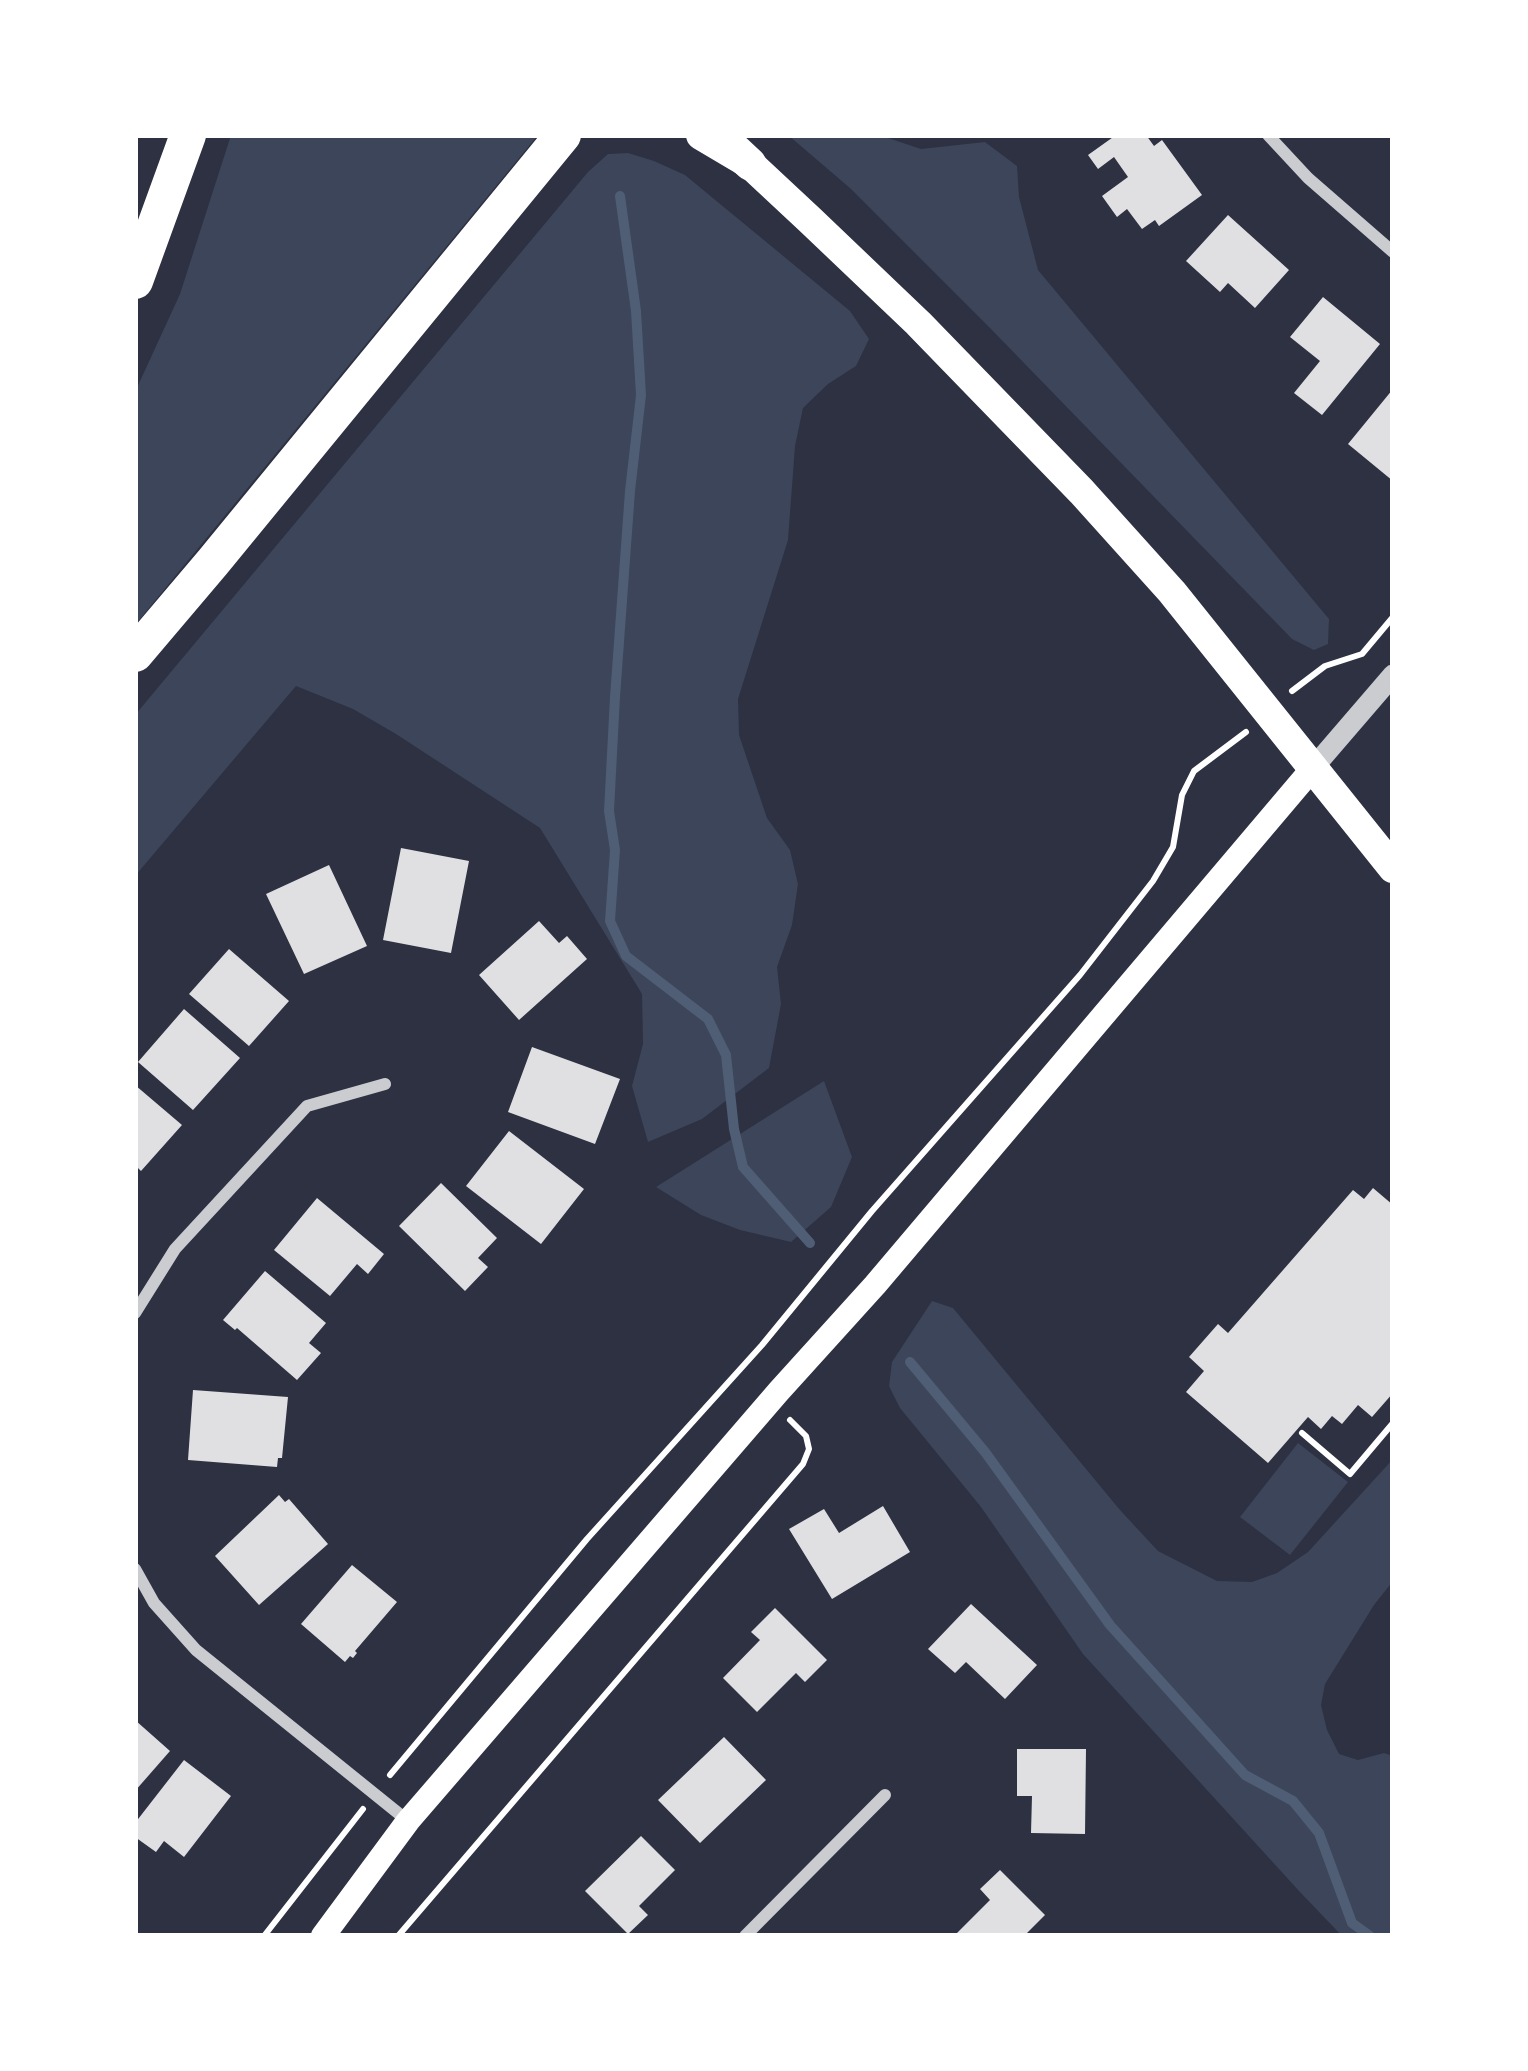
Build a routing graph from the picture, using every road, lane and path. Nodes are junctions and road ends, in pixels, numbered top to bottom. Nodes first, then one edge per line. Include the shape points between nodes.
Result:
1 (188, 135) edge
2 (563, 135) edge
3 (701, 135) edge
4 (719, 135) edge
5 (1268, 135) edge
6 (750, 164) junction
7 (1393, 252) edge
8 (135, 281) edge
9 (1393, 617) edge
10 (135, 654) edge
11 (1393, 675) edge
12 (1268, 712) junction
13 (1313, 768) junction
14 (1393, 868) edge
15 (386, 1084) dead end
16 (135, 1313) edge
17 (761, 1345) junction
18 (778, 1391) junction
19 (1393, 1423) edge
20 (1302, 1433) dead end
21 (135, 1569) edge
22 (375, 1793) junction
23 (885, 1795) dead end
24 (407, 1821) junction
25 (264, 1936) edge
26 (322, 1936) edge
27 (398, 1936) edge
28 (745, 1936) edge

1 - 8 highway
2 - 10 highway
3 - 6 main road
4 - 6 highway
5 - 7 street
6 - 12 main road via 1082,492
9 - 12 path via 1362,653 1325,666
11 - 13 street
12 - 13 main road
12 - 17 path via 1194,771 1173,847 1153,881
13 - 14 main road
13 - 18 main road
15 - 16 street via 307,1106 175,1249
17 - 18 path
17 - 22 path
18 - 24 main road
18 - 27 path via 784,1414 806,1436 802,1464
19 - 20 path via 1350,1474
21 - 22 street via 196,1650
22 - 24 street
22 - 25 path
23 - 28 street
24 - 26 main road

